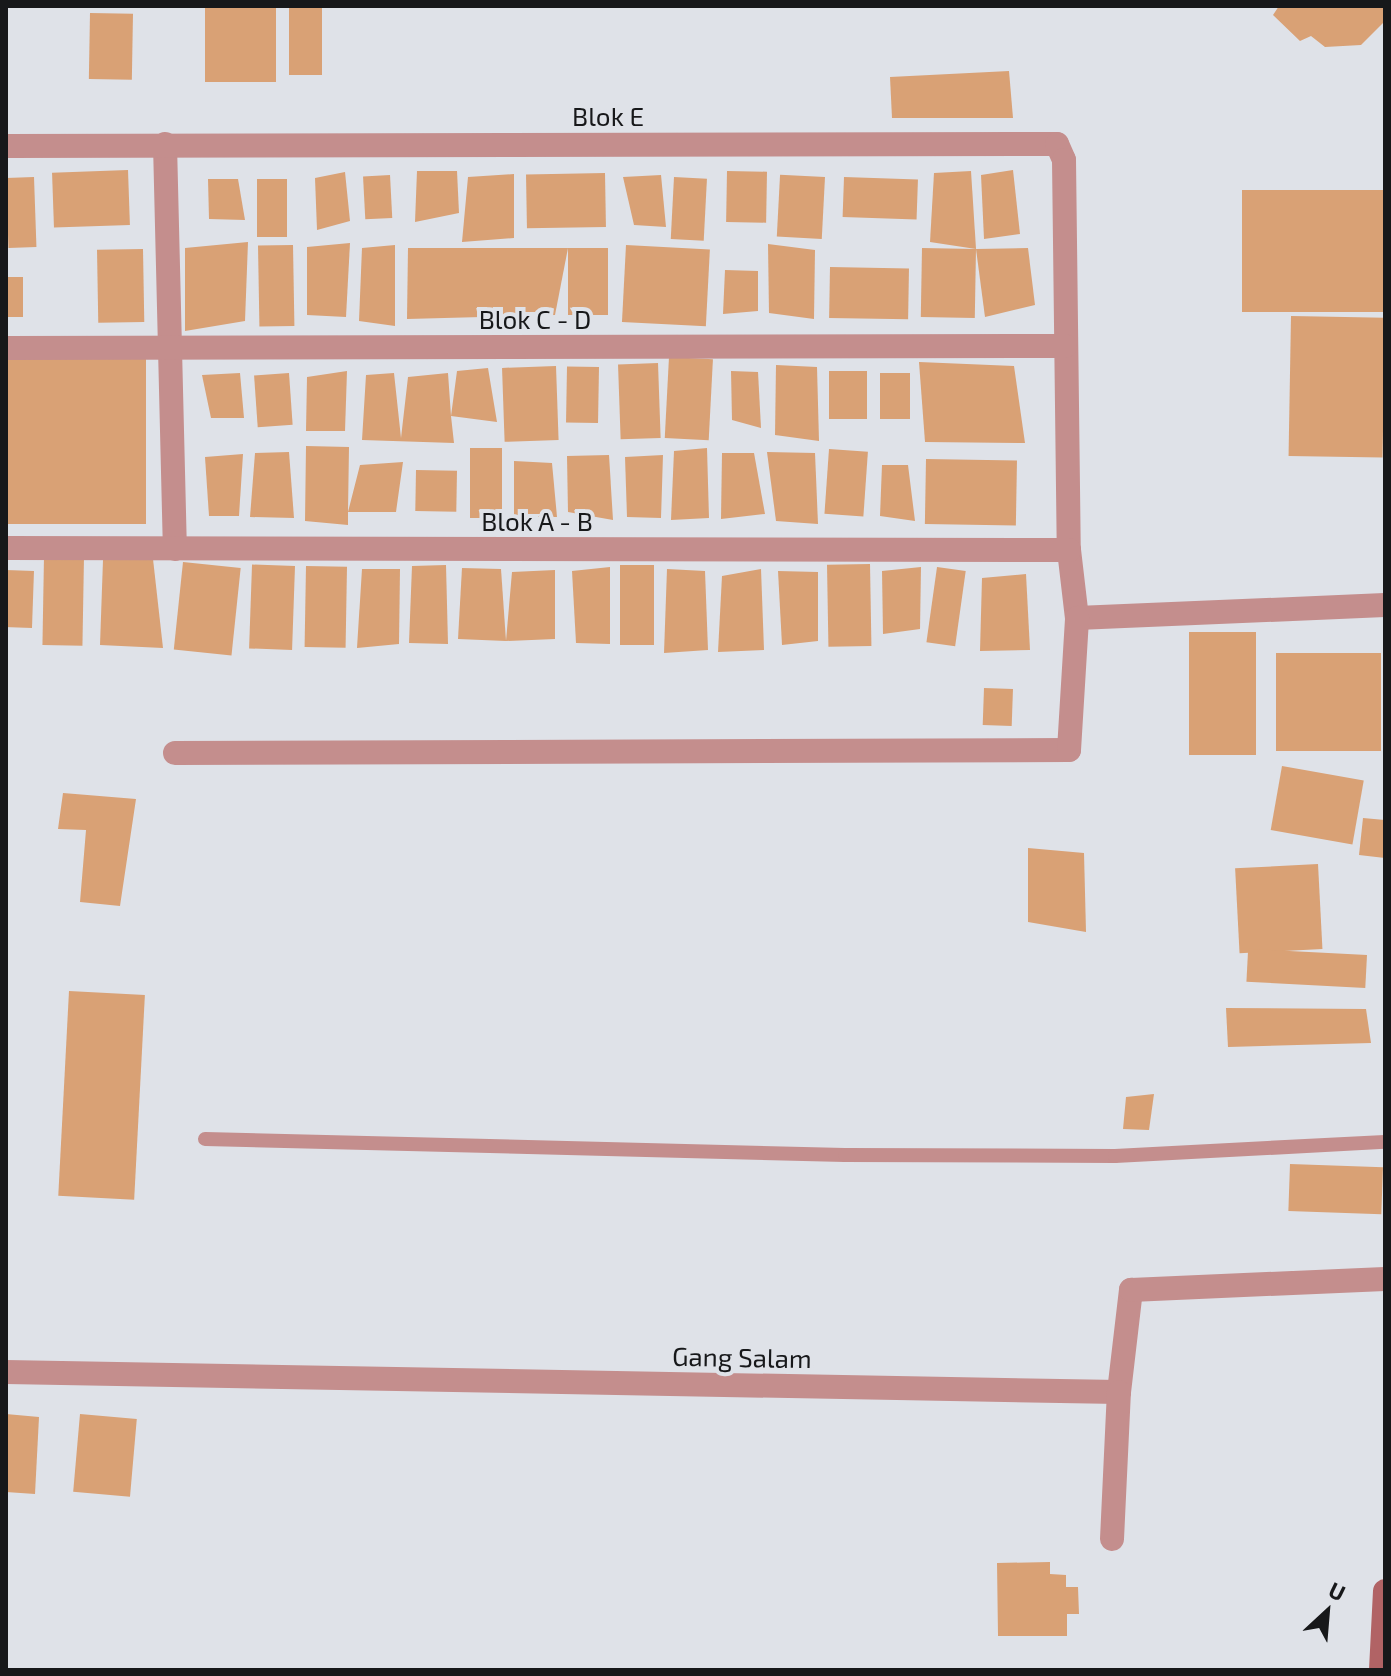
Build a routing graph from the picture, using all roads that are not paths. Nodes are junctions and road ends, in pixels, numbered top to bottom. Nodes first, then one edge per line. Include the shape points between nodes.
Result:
1 (165, 144) junction
2 (6, 146) edge
3 (1065, 346) junction
4 (6, 348) edge
5 (169, 348) junction
6 (6, 548) edge
7 (175, 549) junction
8 (1069, 550) junction
9 (1385, 605) edge
10 (1077, 618) junction
11 (175, 753) dead end
12 (205, 1139) dead end
13 (1385, 1142) edge
14 (1385, 1279) edge
15 (6, 1372) edge
16 (1119, 1392) junction
17 (1112, 1539) dead end
18 (1385, 1591) edge
19 (1381, 1670) edge

1 - 2 street, Blok E
1 - 3 street, Blok E via 1052,144 1063,149 1064,160
1 - 5 street
3 - 5 street, Blok C - D
3 - 8 street
4 - 5 street, Blok C - D
5 - 7 street
6 - 7 street, Blok A - B
7 - 8 street, Blok A - B
8 - 10 street
9 - 10 street
10 - 11 street via 1069,750
12 - 13 lane via 845,1155 1115,1156
14 - 16 street via 1131,1290
15 - 16 street, Gang Salam
16 - 17 street
18 - 19 street

